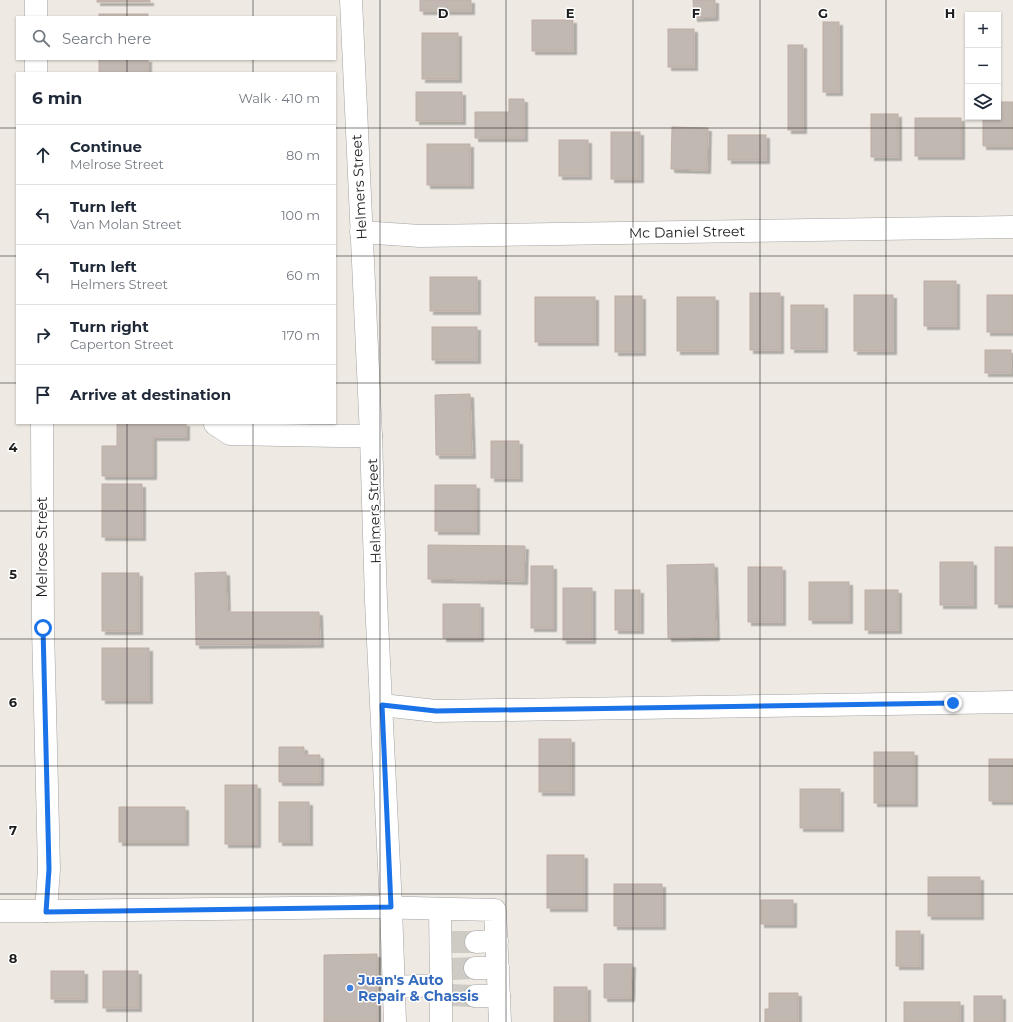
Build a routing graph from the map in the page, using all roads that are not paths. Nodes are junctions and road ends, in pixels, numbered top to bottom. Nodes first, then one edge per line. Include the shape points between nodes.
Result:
1 (36, 0) edge
2 (351, 0) edge
3 (36, 16) edge
4 (36, 60) edge
5 (36, 72) edge
6 (1013, 226) edge
7 (361, 232) junction
8 (42, 424) edge
9 (215, 424) edge
10 (371, 436) junction
11 (1013, 702) edge
12 (382, 705) junction
13 (391, 907) junction
14 (440, 909) junction
15 (0, 911) edge
16 (46, 912) junction
17 (475, 968) tunnel mouth
18 (498, 968) junction
19 (445, 983) junction
20 (393, 986) junction
21 (475, 996) tunnel mouth
22 (499, 996) junction
23 (395, 1022) edge
24 (441, 1022) edge
25 (500, 1022) edge

1 - 3 street
2 - 7 street, Helmers Street
4 - 5 street
6 - 7 street, Mc Daniel Street via 420,236
7 - 10 street, Helmers Street
8 - 16 street, Melrose Street via 43,635 49,869
9 - 10 street via 230,434
10 - 12 street, Helmers Street
11 - 12 street via 436,711
12 - 13 street, Helmers Street
13 - 14 street
13 - 16 street
13 - 20 street, Helmers Street
14 - 18 street via 495,910 486,942
14 - 19 street via 446,942
15 - 16 street
17 - 18 street
18 - 22 street
19 - 20 street
19 - 24 street
20 - 23 street, Helmers Street
21 - 22 street
22 - 25 street

